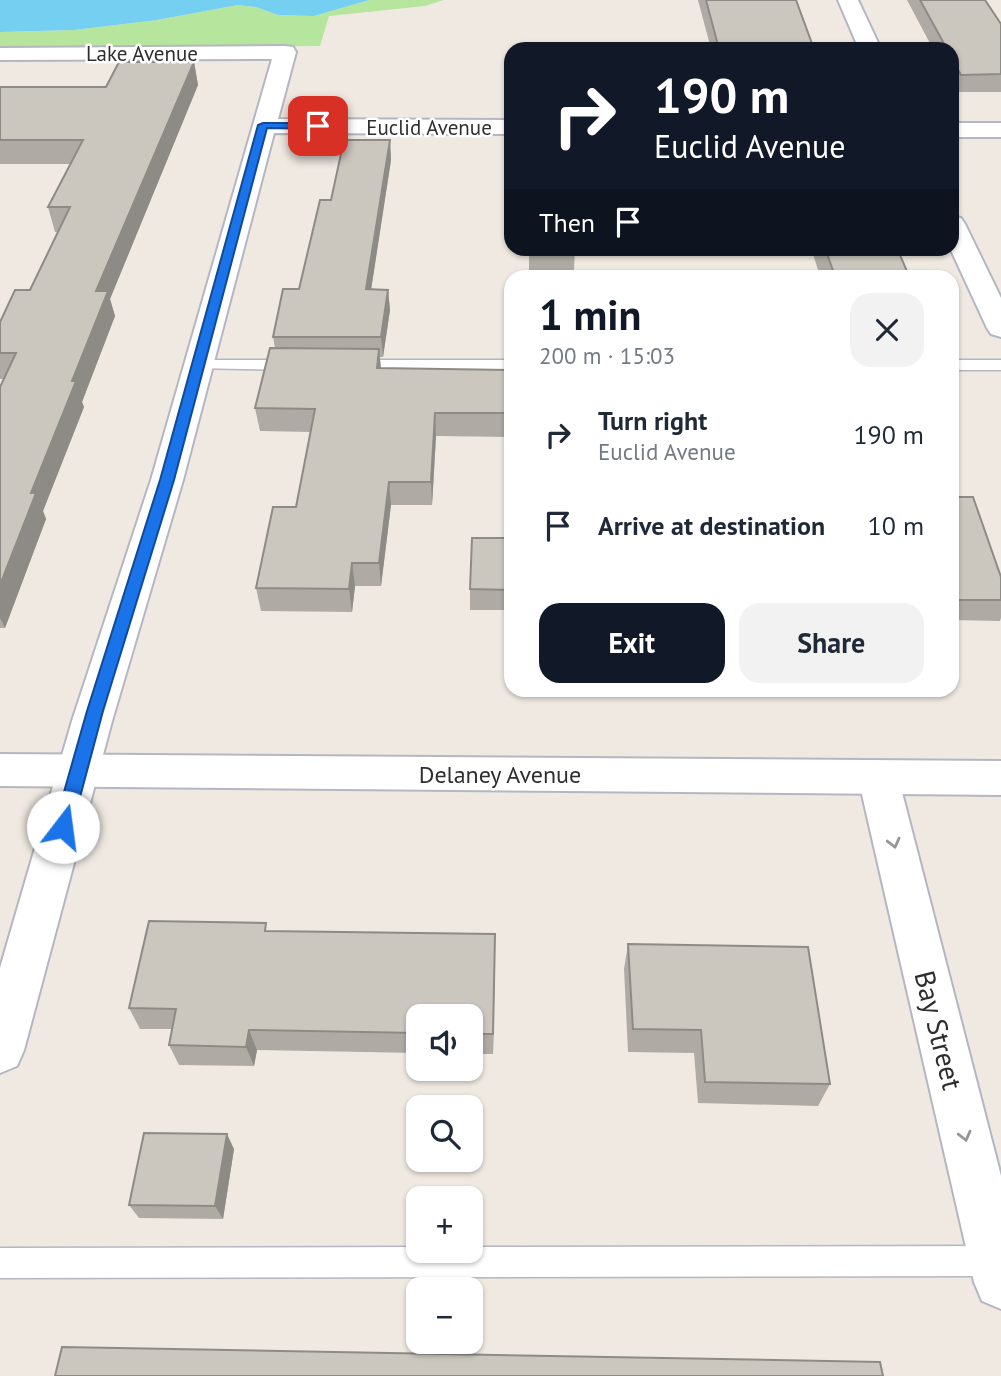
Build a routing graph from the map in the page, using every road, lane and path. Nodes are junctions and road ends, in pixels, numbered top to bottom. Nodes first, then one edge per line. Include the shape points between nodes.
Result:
1 (848, 0) edge
2 (867, 42) edge
3 (0, 54) edge
4 (263, 125) junction
5 (504, 127) edge
6 (959, 130) edge
7 (1001, 130) edge
8 (959, 239) edge
9 (1001, 328) edge
10 (198, 365) junction
11 (307, 365) edge
12 (334, 365) edge
13 (504, 365) edge
14 (959, 365) edge
15 (1001, 365) edge
16 (0, 771) edge
17 (78, 771) junction
18 (878, 777) junction
19 (1001, 778) edge
20 (0, 1050) edge
21 (988, 1178) edge
22 (0, 1263) edge
23 (998, 1272) edge

1 - 2 street
3 - 4 street, Lake Avenue via 285,52
4 - 5 street, Euclid Avenue
4 - 10 street
6 - 7 street
8 - 9 street
10 - 11 lane
10 - 17 street
12 - 13 lane
14 - 15 lane
16 - 17 street, Delaney Avenue
17 - 18 street, Delaney Avenue
17 - 20 street
18 - 19 street, Delaney Avenue
18 -> 21 street, Bay Street
21 - 23 street, Bay Street
22 - 23 lane

